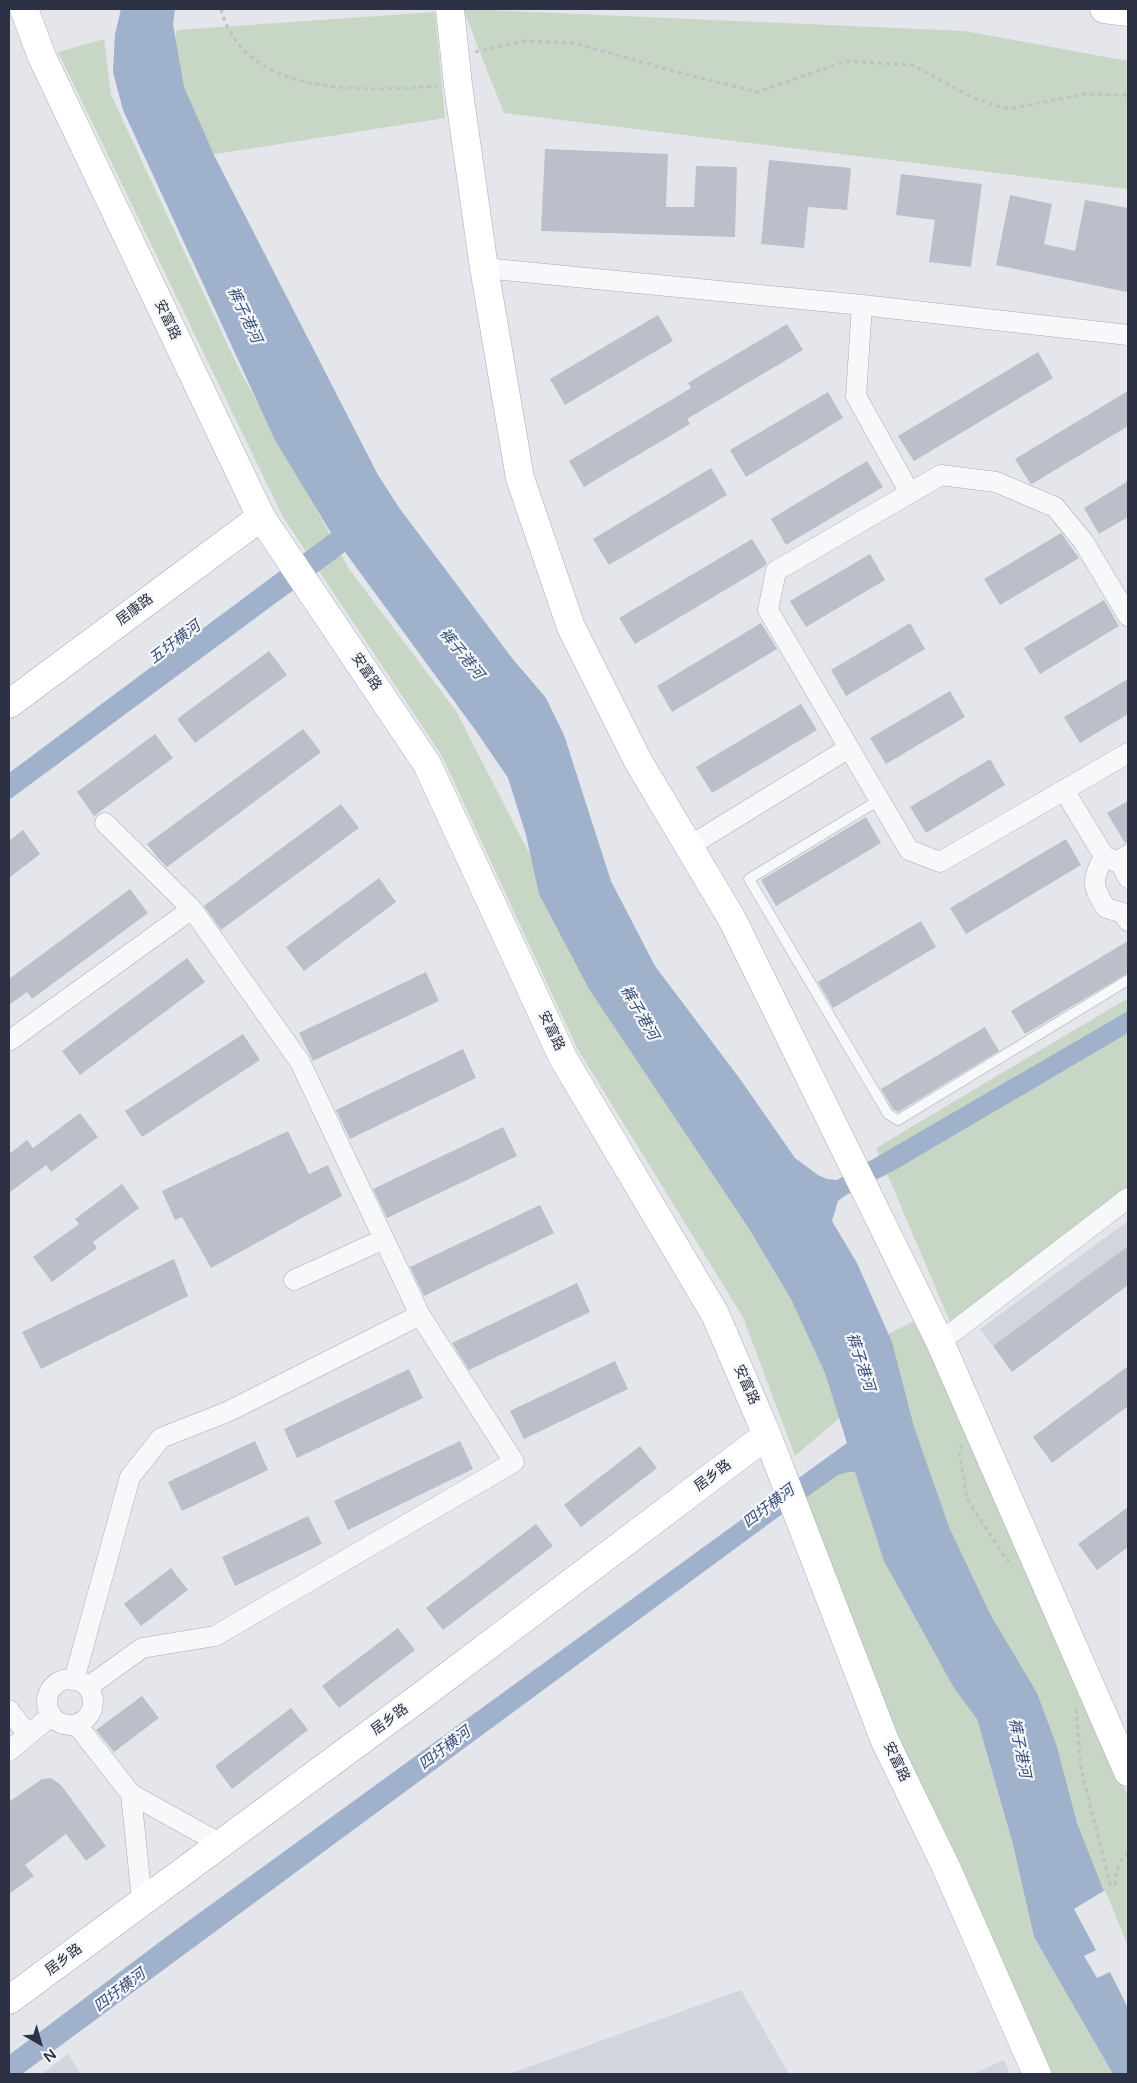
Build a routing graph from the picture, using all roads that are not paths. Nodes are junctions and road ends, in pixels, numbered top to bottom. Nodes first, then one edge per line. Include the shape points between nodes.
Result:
1 (24, 9) edge
2 (450, 9) edge
3 (1104, 9) edge
4 (1128, 12) edge
5 (484, 268) junction
6 (862, 305) junction
7 (1128, 335) edge
8 (910, 493) junction
9 (261, 516) junction
10 (1128, 616) edge
11 (9, 704) edge
12 (849, 748) junction
13 (1128, 753) edge
14 (1064, 790) junction
15 (879, 800) junction
16 (105, 823) dead end
17 (688, 847) junction
18 (1128, 849) edge
19 (1108, 858) junction
20 (1128, 878) edge
21 (192, 910) junction
22 (1127, 914) edge
23 (1128, 980) edge
24 (9, 1041) edge
25 (1128, 1198) edge
26 (384, 1239) junction
27 (294, 1280) dead end
28 (420, 1315) junction
29 (940, 1342) junction
30 (768, 1435) junction
31 (81, 1683) junction
32 (9, 1710) edge
33 (51, 1716) junction
34 (77, 1724) junction
35 (28, 1735) junction
36 (9, 1751) edge
37 (1128, 1772) edge
38 (131, 1794) junction
39 (221, 1844) junction
40 (142, 1901) junction
41 (9, 2000) edge
42 (1037, 2074) edge

1 - 9 street, 安富路 via 42,57
2 - 5 street
3 - 4 street
5 - 6 street
5 - 17 street via 520,478 571,627 638,761
6 - 7 street
6 - 8 street via 856,396
8 - 10 street via 941,475 996,482 1055,507 1083,541
8 - 12 street via 776,571 768,610
9 - 11 street, 居康路
9 - 30 street, 安富路 via 427,764 563,1058 715,1314
12 - 15 street
12 - 17 street
13 - 14 street
14 - 15 street via 940,862 909,850
14 - 19 street
15 - 23 lane via 749,879 888,1114 898,1120
16 - 21 street
17 - 29 street via 732,918
18 - 19 lane
19 - 20 street via 1121,864
19 - 22 street via 1095,875 1095,890 1106,908
21 - 24 street
21 - 26 street via 300,1062
25 - 29 street
26 - 27 street
26 - 28 street
28 - 31 street via 226,1412 161,1438 130,1477
28 - 31 street via 514,1462 214,1636 142,1648
29 - 37 street
30 - 39 street, 居乡路
30 - 42 street, 安富路 via 885,1741 946,1867
31 - 33 street via 59,1682 48,1694
31 - 34 street via 94,1701 89,1716
32 - 35 street
33 - 34 street via 63,1724
33 - 35 street
34 - 38 street
35 - 36 street
38 - 39 street
38 - 40 street
39 - 40 street, 居乡路
40 - 41 street, 居乡路

